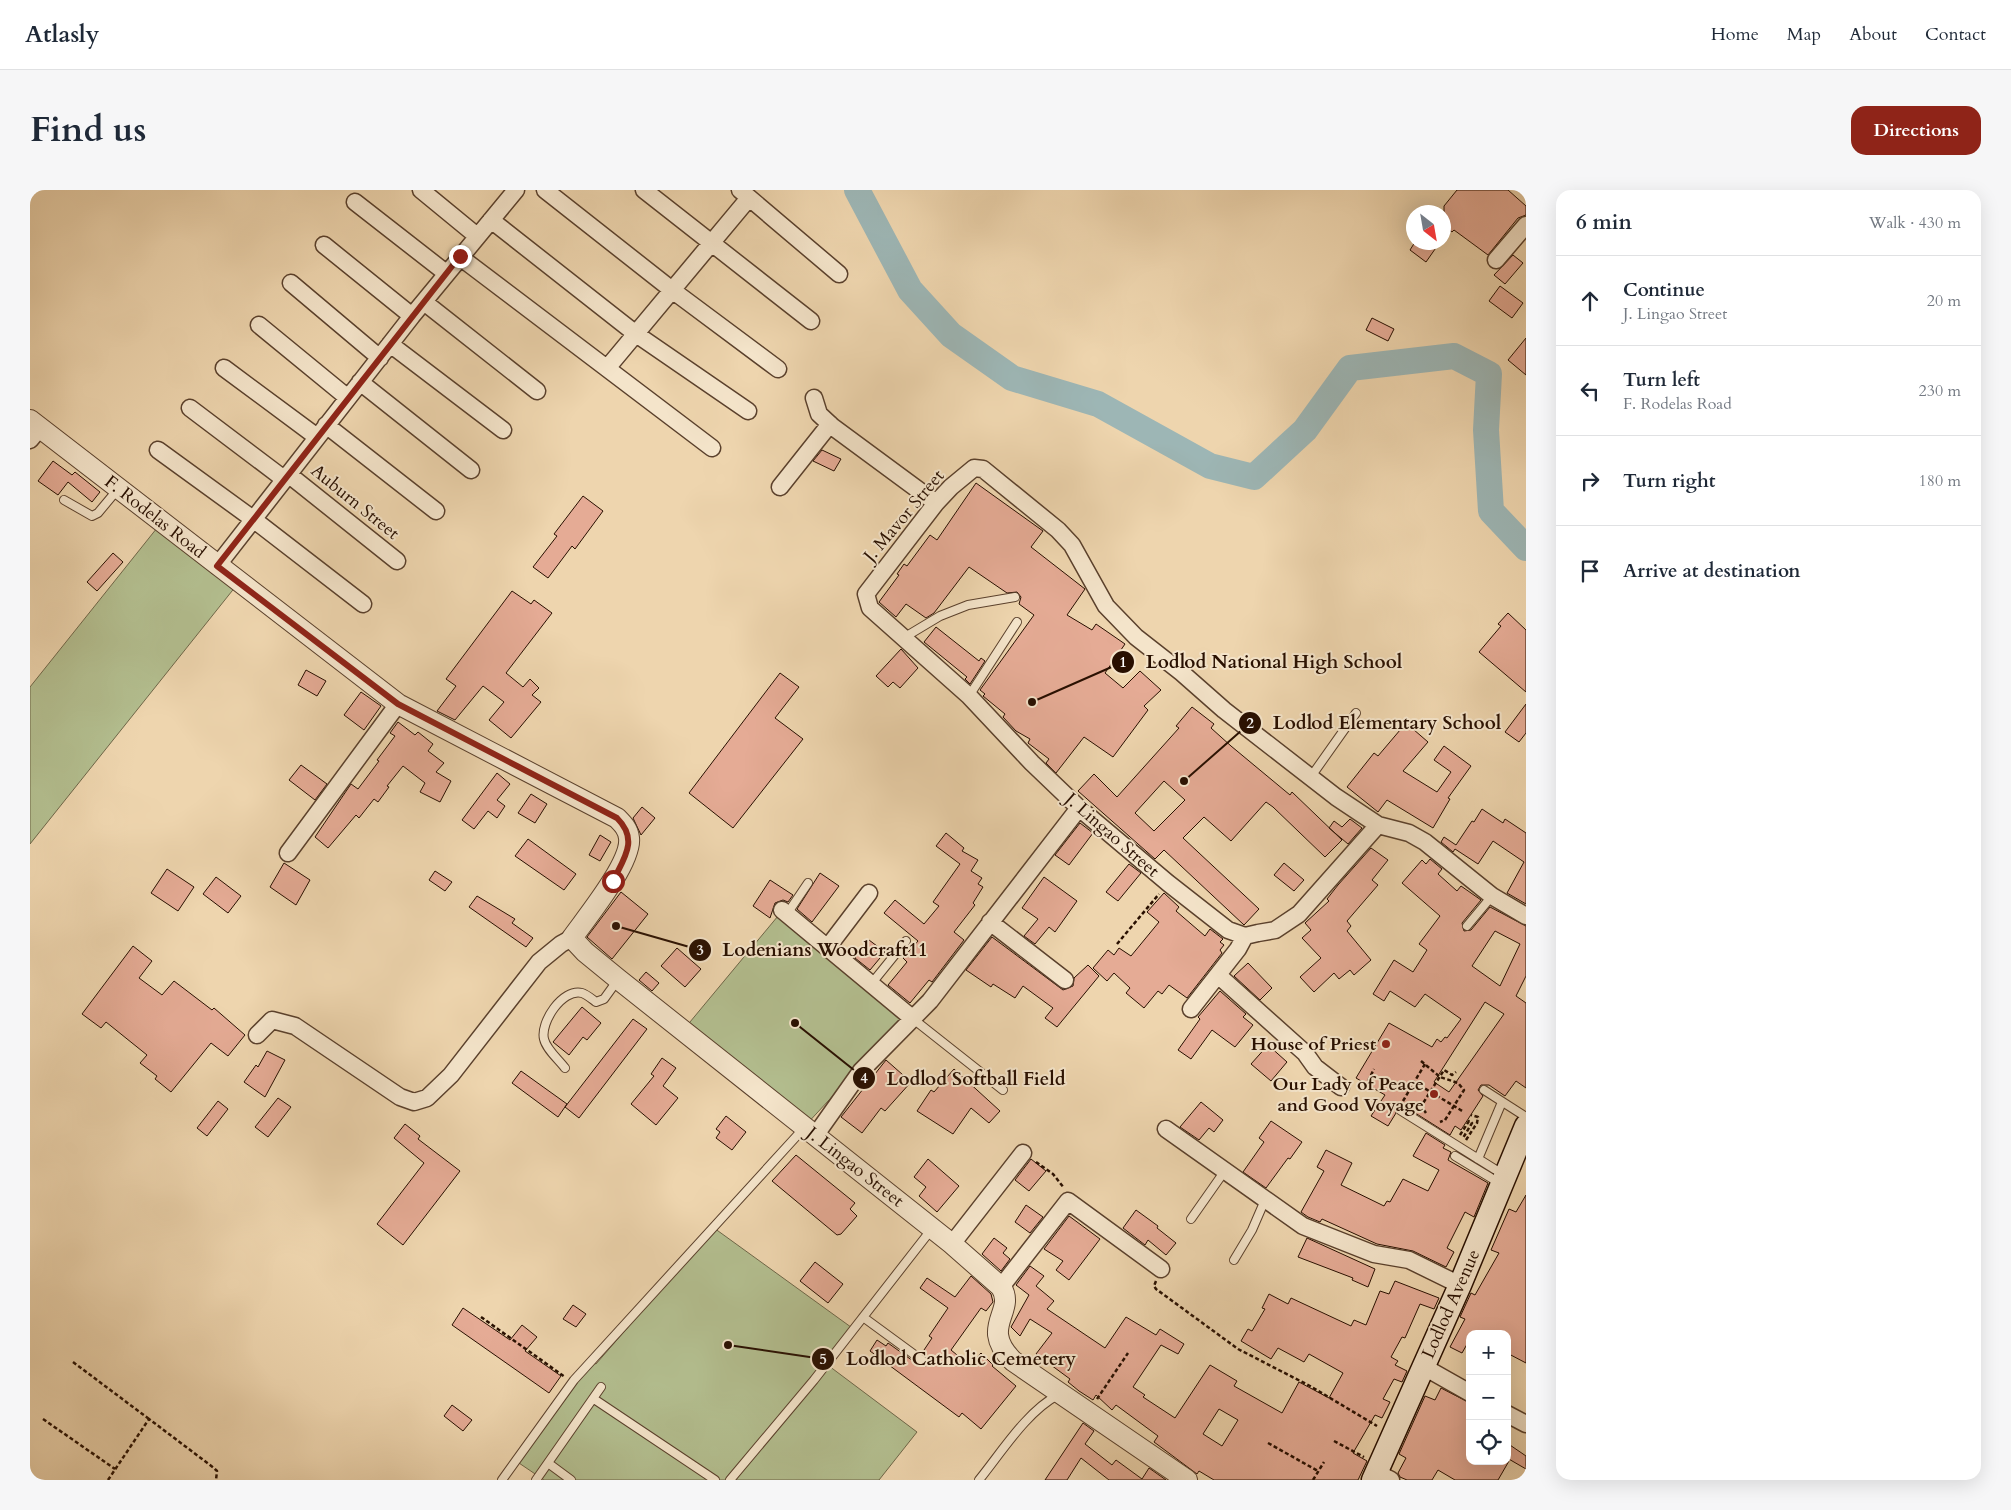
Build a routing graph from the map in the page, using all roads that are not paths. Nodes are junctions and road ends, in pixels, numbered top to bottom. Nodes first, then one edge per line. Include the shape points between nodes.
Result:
1 (421, 190) edge
2 (545, 190) edge
3 (644, 190) edge
4 (512, 192) edge
5 (744, 194) edge
6 (355, 202) dead end
7 (491, 220) junction
8 (1526, 225) edge
9 (477, 236) junction
10 (711, 244) junction
11 (324, 245) dead end
12 (460, 256) junction
13 (1496, 260) dead end
14 (446, 273) junction
15 (839, 274) dead end
16 (291, 283) dead end
17 (672, 290) junction
18 (424, 302) junction
19 (412, 316) junction
20 (811, 321) dead end
21 (259, 325) dead end
22 (636, 334) junction
23 (390, 344) junction
24 (380, 358) junction
25 (608, 367) junction
26 (224, 368) dead end
27 (778, 369) dead end
28 (360, 382) junction
29 (537, 391) dead end
30 (348, 398) junction
31 (814, 398) dead end
32 (190, 408) dead end
33 (748, 411) dead end
34 (830, 424) junction
35 (33, 430) edge
36 (503, 430) dead end
37 (322, 431) junction
38 (712, 448) dead end
39 (158, 450) dead end
40 (471, 470) dead end
41 (286, 476) junction
42 (119, 487) junction
43 (780, 487) dead end
44 (64, 500) dead end
45 (936, 503) junction
46 (436, 511) dead end
47 (253, 518) junction
48 (396, 561) dead end
49 (217, 566) junction
50 (866, 594) joint
51 (1015, 597) dead end
52 (363, 604) dead end
53 (1017, 622) dead end
54 (905, 637) junction
55 (969, 696) junction
56 (398, 704) junction
57 (1356, 713) dead end
58 (1310, 778) junction
59 (1079, 808) junction
60 (1378, 825) junction
61 (288, 853) dead end
62 (808, 883) dead end
63 (869, 893) dead end
64 (1492, 896) junction
65 (784, 912) joint
66 (1526, 916) edge
67 (990, 922) junction
68 (1467, 926) dead end
69 (1245, 936) junction
70 (572, 938) junction
71 (906, 941) dead end
72 (828, 948) junction
73 (1218, 976) junction
74 (618, 979) junction
75 (1066, 980) dead end
76 (872, 983) junction
77 (1191, 1009) dead end
78 (912, 1018) junction
79 (258, 1034) dead end
80 (565, 1068) dead end
81 (1341, 1087) dead end
82 (1003, 1090) dead end
83 (1484, 1090) dead end
84 (1502, 1102) junction
85 (1401, 1106) road end
86 (1526, 1117) edge
87 (1526, 1126) edge
88 (1166, 1129) dead end
89 (810, 1132) junction
90 (1023, 1153) road end
91 (1455, 1156) dead end
92 (1478, 1159) junction
93 (1224, 1172) junction
94 (1504, 1181) junction
95 (1265, 1200) junction
96 (1191, 1219) dead end
97 (932, 1228) junction
98 (952, 1244) junction
99 (1234, 1260) dead end
100 (1161, 1269) road end
101 (1460, 1285) junction
102 (1001, 1287) junction
103 (864, 1317) junction
104 (923, 1361) dead end
105 (1424, 1367) junction
106 (601, 1387) dead end
107 (1466, 1392) edge
108 (1059, 1394) junction
109 (594, 1399) junction
110 (1511, 1416) edge
111 (1526, 1424) edge
112 (548, 1463) junction
113 (1381, 1475) edge
114 (502, 1480) edge
115 (536, 1480) edge
116 (571, 1480) edge
117 (715, 1480) edge
118 (730, 1480) edge
119 (979, 1480) edge
120 (1187, 1480) edge

1 - 9 street
2 - 17 street
3 - 10 street
4 - 7 street
5 - 10 street
5 - 15 street
6 - 14 street
7 - 9 street
7 - 22 street
8 - 13 street
9 - 12 street
10 - 17 street
10 - 20 street
11 - 19 street
12 - 14 street
12 - 25 street
14 - 18 street
16 - 24 street
17 - 22 street
17 - 27 street
18 - 19 street
18 - 29 street
19 - 23 street
21 - 30 street
22 - 25 street
22 - 33 street
23 - 24 street
23 - 36 street
24 - 28 street
25 - 38 street
26 - 37 street
28 - 30 street
28 - 40 street
30 - 37 street
31 - 34 street via 819,414
32 - 41 street, Auburn Street
34 - 43 street
34 - 45 street
35 - 42 street, F. Rodelas Road
37 - 41 street
37 - 46 street
39 - 47 street
41 - 47 street
41 - 48 street, Auburn Street
42 - 44 lane via 92,516
42 - 49 street, F. Rodelas Road
45 - 50 street, J. Mavor Street
45 - 58 street, J. Mavor Street via 974,468 983,469 1072,545 1106,606 1136,637
47 - 49 street
47 - 52 street
49 - 56 street, F. Rodelas Road
50 - 54 street, J. Lingao Street via 870,608
51 - 54 lane via 968,605 940,616
53 - 55 lane
54 - 55 street, J. Lingao Street
55 - 59 street, J. Lingao Street
56 - 61 street
56 - 70 street, F. Rodelas Road via 550,785 602,808 625,826 629,838 628,851 613,881
57 - 58 lane
58 - 60 street, J. Mavor Street
59 - 67 street
59 - 69 street, J. Lingao Street via 1228,930
60 - 64 street, J. Mavor Street via 1409,833 1425,842
60 - 69 street via 1299,914 1275,930
62 - 65 lane
63 - 72 street
64 - 66 street, J. Mavor Street
64 - 68 lane
65 - 72 street
67 - 75 street
67 - 78 street via 930,1001
69 - 73 street
70 - 74 street, J. Lingao Street
70 - 79 street via 539,962 451,1075 427,1098 414,1102 400,1097 295,1026 272,1020
71 - 76 lane
72 - 76 street
73 - 77 street
73 - 81 street via 1305,1053 1315,1067
74 - 80 lane via 604,999 596,1002 582,993 573,993 549,1014 543,1030 545,1042
74 - 89 street, J. Lingao Street
76 - 78 street
78 - 82 lane
78 - 89 street via 860,1071
83 - 84 lane
84 - 86 lane
84 - 92 lane
85 - 92 lane
87 - 94 main road, Lodlod Avenue
88 - 93 street
89 - 97 street, J. Lingao Street
89 - 114 lane via 572,1382
90 - 98 street
91 - 94 lane
92 - 94 lane
93 - 95 street
93 - 96 lane
94 - 101 main road, Lodlod Avenue
95 - 99 lane
95 - 101 street via 1316,1233 1374,1254 1409,1260
97 - 98 street, J. Lingao Street
97 - 103 lane
98 - 102 street, J. Lingao Street
100 - 102 street via 1068,1201
101 - 105 main road, Lodlod Avenue
102 - 108 street via 1005,1292 997,1327 1002,1350
103 - 104 lane
103 - 118 lane
105 - 107 street
105 - 113 main road, Lodlod Avenue via 1393,1436
106 - 109 lane
108 - 119 lane via 1028,1420
108 - 120 street
109 - 112 lane
109 - 117 lane
110 - 111 street
112 - 115 lane
112 - 116 lane

